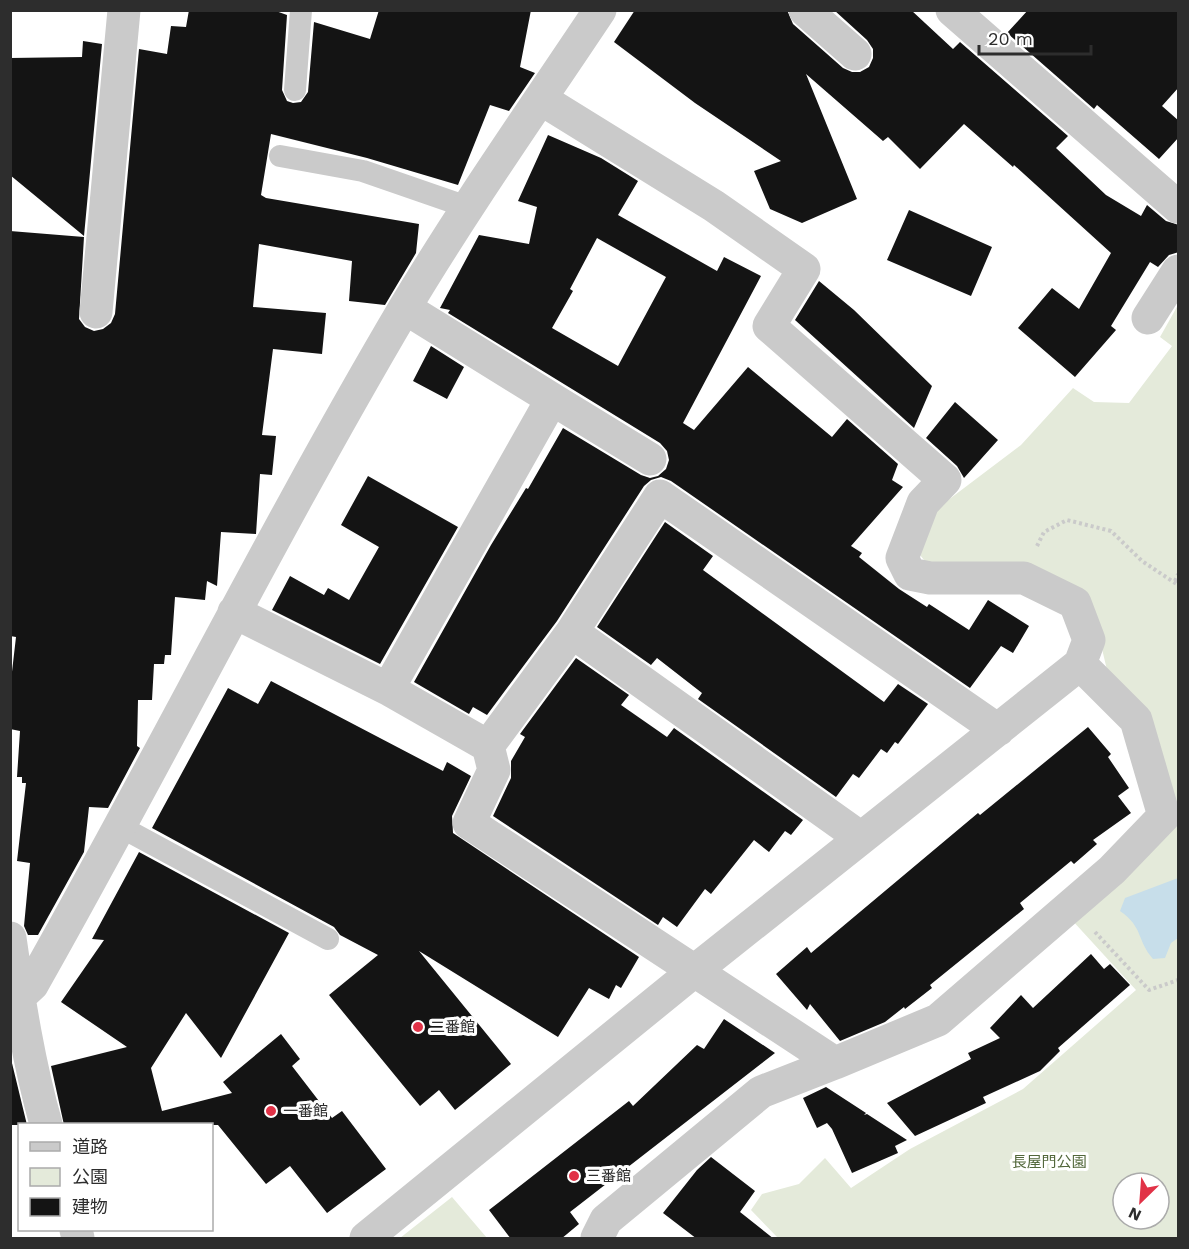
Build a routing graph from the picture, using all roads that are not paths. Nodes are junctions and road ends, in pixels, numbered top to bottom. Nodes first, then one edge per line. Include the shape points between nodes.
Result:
1 (124, 10) edge
2 (301, 10) edge
3 (600, 10) edge
4 (805, 10) edge
5 (952, 10) edge
6 (855, 54) dead end
7 (295, 90) dead end
8 (541, 99) junction
9 (280, 156) dead end
10 (1179, 207) edge
11 (470, 208) junction
12 (1179, 271) edge
13 (405, 308) junction
14 (96, 312) dead end
15 (1148, 318) dead end
16 (552, 399) junction
17 (650, 459) dead end
18 (234, 612) junction
19 (572, 632) junction
20 (1080, 664) junction
21 (388, 689) junction
22 (998, 730) junction
23 (488, 747) junction
24 (121, 827) junction
25 (861, 838) junction
26 (10, 938) edge
27 (328, 939) dead end
28 (693, 972) junction
29 (18, 997) junction
30 (835, 1063) junction
31 (45, 1123) edge
32 (366, 1239) edge
33 (597, 1239) edge

1 - 14 street
2 - 7 lane
3 - 8 street
4 - 6 street
5 - 10 street
8 - 11 street
8 - 20 street via 714,206 804,268 769,326 945,480 923,503 902,558 910,574 930,578 1024,578 1075,603 1089,640
9 - 11 lane via 363,171
11 - 13 street
12 - 15 street
13 - 16 street
13 - 18 street
16 - 17 street
16 - 21 street
18 - 21 street
18 - 24 street
19 - 22 street via 660,496
19 - 23 street
19 - 25 street
20 - 22 street
20 - 30 street via 1136,720 1164,816 1112,870 938,1020
21 - 23 street
22 - 25 street
23 - 28 street via 494,770 469,824
24 - 27 lane
24 - 29 street via 32,985
25 - 28 street
26 - 29 street
28 - 30 street
28 - 32 street
29 - 31 street
30 - 33 street via 761,1092 606,1220

